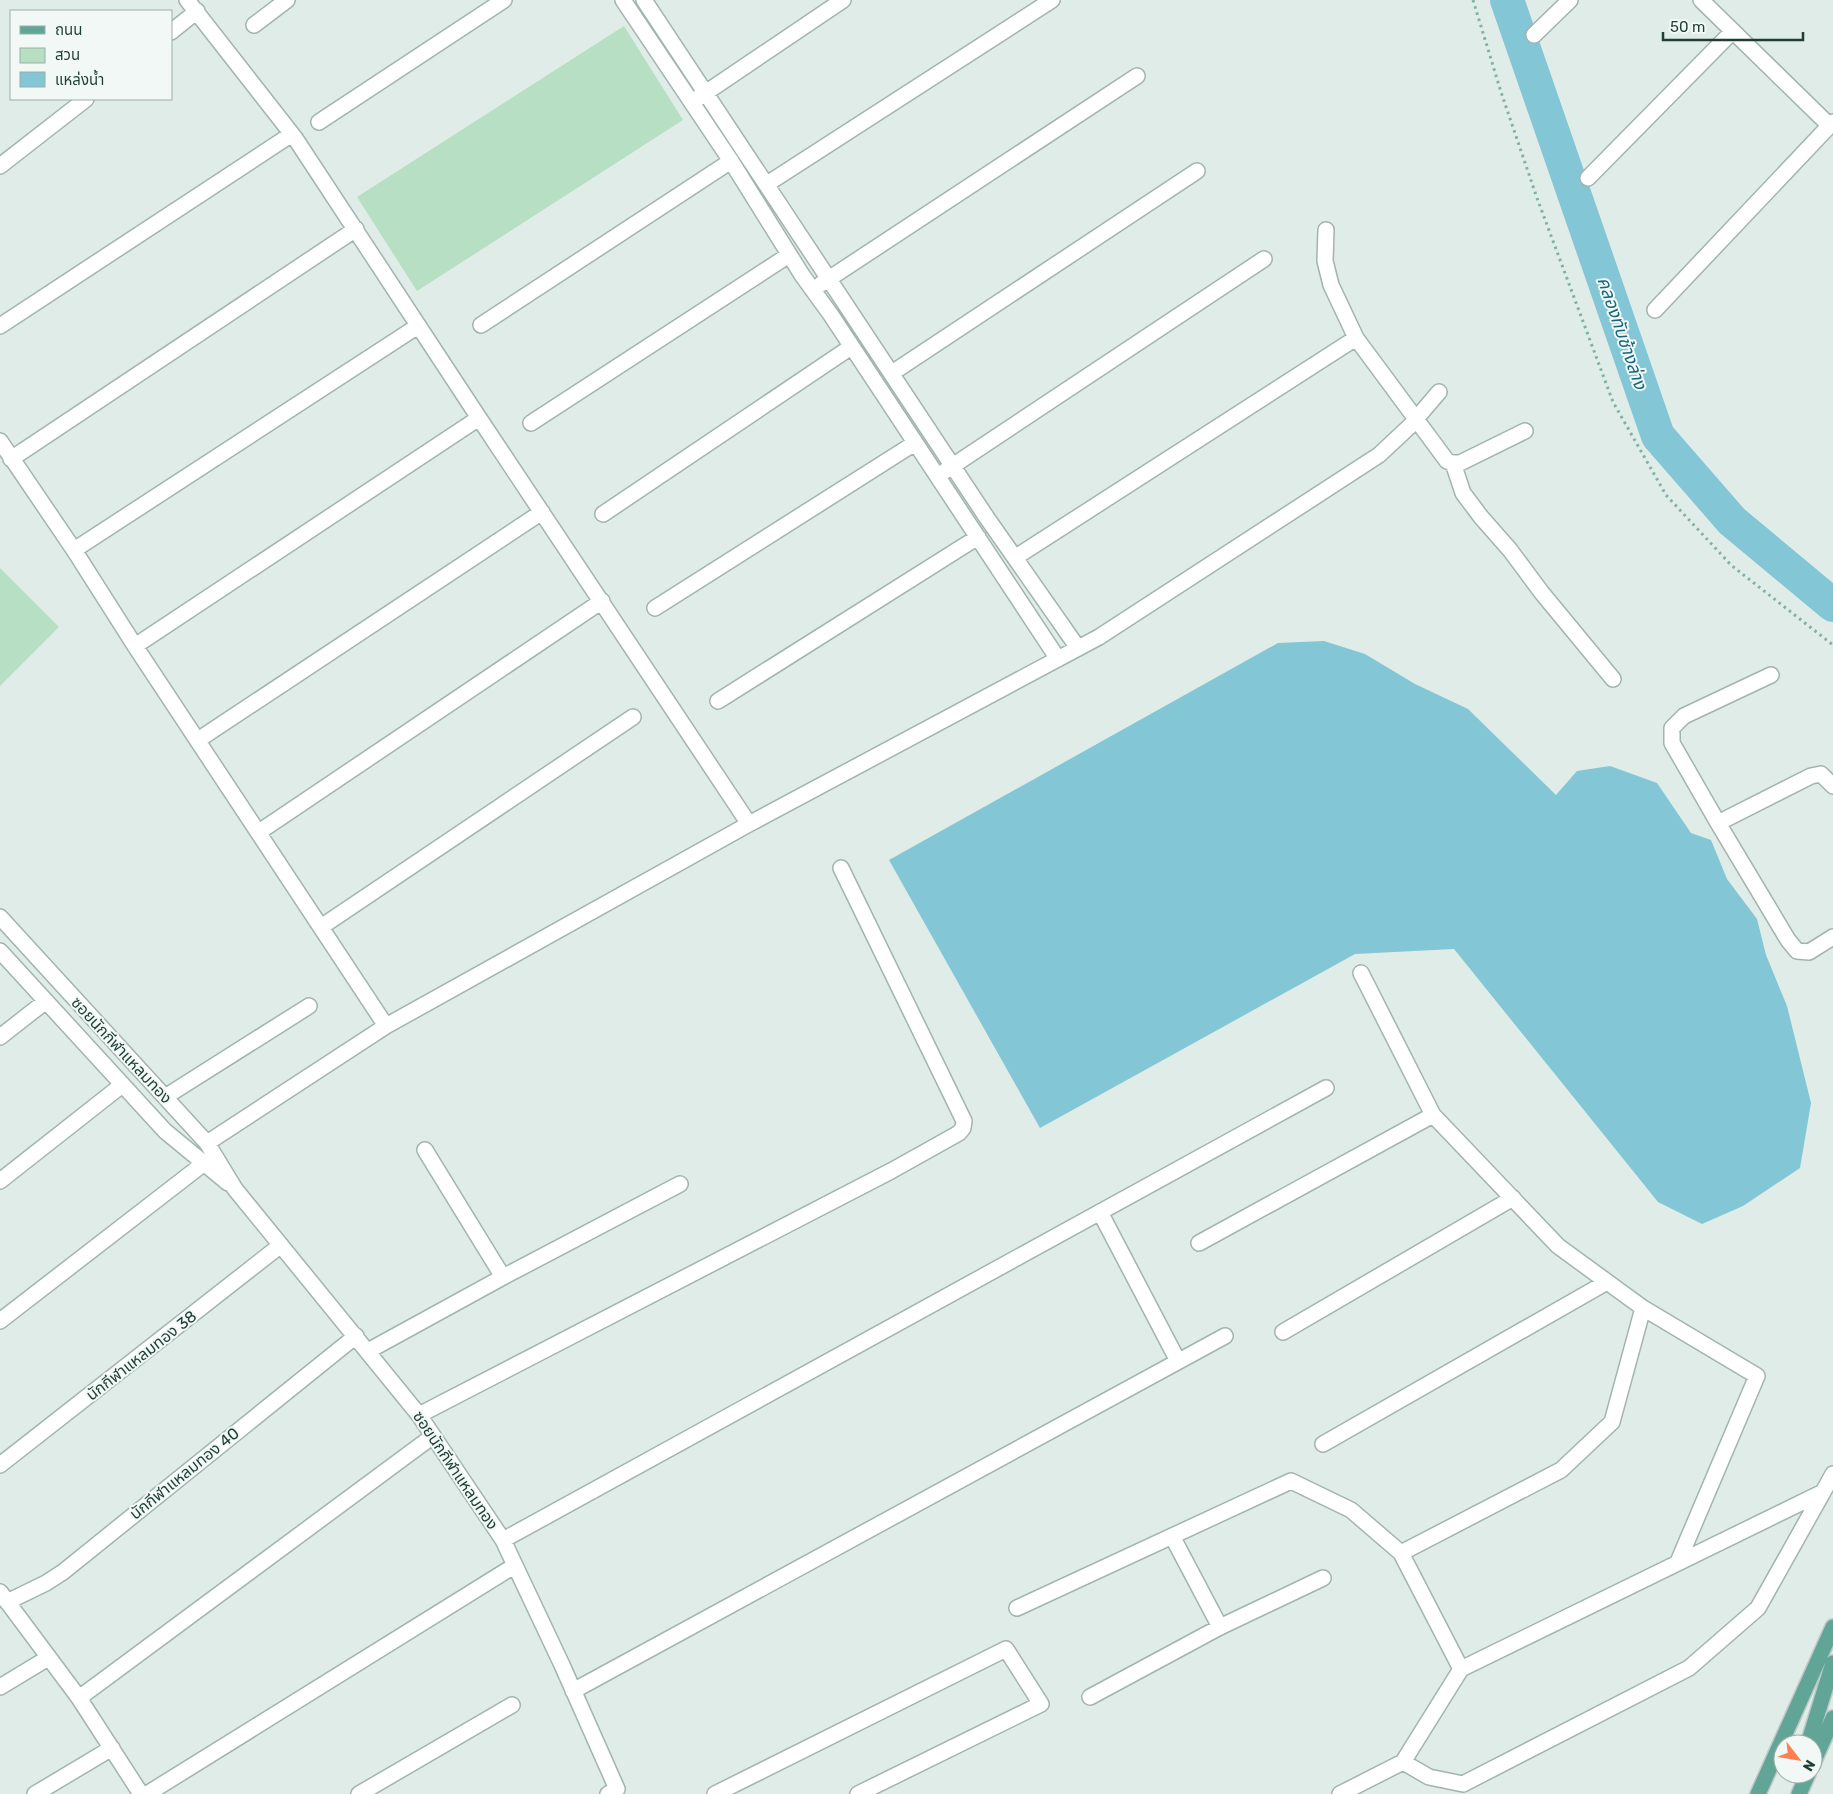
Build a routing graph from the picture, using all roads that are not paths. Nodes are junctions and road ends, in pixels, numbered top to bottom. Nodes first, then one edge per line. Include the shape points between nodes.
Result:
1 (288, 0) edge
2 (504, 0) edge
3 (624, 0) edge
4 (644, 0) edge
5 (843, 0) edge
6 (1052, 0) edge
7 (1570, 0) edge
8 (1701, 0) edge
9 (192, 6) edge
10 (254, 25) dead end
11 (172, 31) edge
12 (1733, 31) junction
13 (1534, 35) dead end
14 (1137, 76) dead end
15 (706, 92) junction
16 (85, 100) edge
17 (690, 102) junction
18 (319, 122) dead end
19 (1831, 123) edge
20 (292, 134) junction
21 (730, 161) junction
22 (0, 166) edge
23 (1197, 171) dead end
24 (1588, 178) dead end
25 (767, 184) junction
26 (356, 229) junction
27 (1326, 230) dead end
28 (789, 255) junction
29 (1264, 259) dead end
30 (828, 279) junction
31 (812, 290) junction
32 (1655, 310) dead end
33 (481, 325) dead end
34 (0, 326) edge
35 (418, 326) junction
36 (1356, 338) junction
37 (851, 347) junction
38 (892, 373) junction
39 (1438, 392) dead end
40 (478, 418) junction
41 (1416, 419) junction
42 (530, 423) dead end
43 (1525, 431) dead end
44 (0, 441) edge
45 (915, 443) junction
46 (11, 459) junction
47 (1453, 464) junction
48 (953, 466) junction
49 (936, 476) junction
50 (542, 512) junction
51 (603, 514) dead end
52 (978, 537) junction
53 (74, 550) junction
54 (1016, 557) junction
55 (602, 601) junction
56 (655, 608) dead end
57 (135, 646) junction
58 (1078, 648) junction
59 (1058, 659) junction
60 (1771, 675) dead end
61 (1613, 678) dead end
62 (718, 701) dead end
63 (633, 717) dead end
64 (198, 740) junction
65 (1833, 786) edge
66 (749, 824) junction
67 (1718, 824) junction
68 (259, 832) junction
69 (841, 868) dead end
70 (0, 917) edge
71 (322, 927) junction
72 (1833, 938) edge
73 (0, 951) edge
74 (1361, 973) dead end
75 (46, 1001) junction
76 (309, 1006) dead end
77 (386, 1026) junction
78 (0, 1037) edge
79 (122, 1085) junction
80 (1326, 1088) dead end
81 (165, 1097) junction
82 (1433, 1115) junction
83 (207, 1143) junction
84 (425, 1150) dead end
85 (203, 1164) junction
86 (0, 1181) edge
87 (680, 1184) dead end
88 (235, 1189) junction
89 (1513, 1198) junction
90 (1100, 1212) junction
91 (1199, 1243) dead end
92 (282, 1245) junction
93 (503, 1277) junction
94 (1607, 1282) junction
95 (1643, 1308) junction
96 (0, 1321) edge
97 (1284, 1332) dead end
98 (356, 1336) junction
99 (1225, 1336) dead end
100 (368, 1351) junction
101 (1178, 1361) junction
102 (419, 1415) junction
103 (433, 1436) junction
104 (1323, 1444) dead end
105 (0, 1465) edge
106 (1833, 1474) edge
107 (1823, 1492) junction
108 (1172, 1536) junction
109 (503, 1540) junction
110 (1401, 1553) junction
111 (1678, 1562) junction
112 (514, 1566) junction
113 (1323, 1578) dead end
114 (4, 1597) edge
115 (1018, 1608) dead end
116 (1220, 1627) junction
117 (1833, 1627) edge
118 (48, 1658) junction
119 (1833, 1662) edge
120 (1461, 1669) junction
121 (0, 1687) edge
122 (573, 1691) junction
123 (1090, 1697) dead end
124 (79, 1698) junction
125 (512, 1704) dead end
126 (1833, 1718) edge
127 (1811, 1734) edge
128 (1823, 1740) edge
129 (112, 1748) junction
130 (1403, 1762) junction
131 (876, 1790) edge
132 (613, 1792) edge
133 (35, 1794) edge
134 (141, 1794) edge
135 (147, 1794) edge
136 (359, 1794) edge
137 (715, 1794) edge
138 (858, 1794) edge
139 (1340, 1794) edge
140 (1758, 1794) edge

1 - 10 street
2 - 18 street
3 - 17 street
4 - 15 street
5 - 15 street
6 - 25 street
7 - 13 street
8 - 12 street
9 - 11 street
9 - 20 street
12 - 19 street
12 - 24 street
14 - 30 street
15 - 17 street
15 - 25 street
16 - 22 street
17 - 21 street
19 - 32 street
20 - 26 street
20 - 34 street
21 - 28 street
21 - 33 street
23 - 38 street
25 - 30 street
26 - 35 street
26 - 46 street
27 - 36 street via 1325,261 1330,285
28 - 31 street
28 - 42 street
29 - 48 street
30 - 31 street
30 - 38 street
31 - 37 street
35 - 40 street
35 - 53 street
36 - 41 street
36 - 54 street
37 - 45 street
37 - 51 street
38 - 48 street
39 - 41 street
40 - 50 street
40 - 57 street
41 - 47 street via 1447,461
41 - 58 street via 1379,455
43 - 47 street
44 - 46 street
45 - 49 street
45 - 56 street
46 - 53 street
47 - 61 street via 1463,493
48 - 49 street
48 - 54 street
49 - 52 street
50 - 55 street
50 - 64 street
52 - 59 street
52 - 62 street
53 - 57 street
54 - 58 street
55 - 66 street
55 - 68 street
57 - 64 street
58 - 59 street
59 - 66 street
60 - 67 street via 1684,716 1672,728 1672,743
63 - 71 street
64 - 68 street
65 - 67 street via 1821,774 1811,776
66 - 77 street
67 - 72 street via 1797,951 1809,952
68 - 71 street
69 - 102 street via 964,1121 964,1128 891,1171
70 - 81 street, ซอยนักกีฬาแหลมทอง
71 - 77 street
73 - 75 street, ซอยนักกีฬาแหลมทอง
74 - 82 street
75 - 78 street
75 - 79 street, ซอยนักกีฬาแหลมทอง
76 - 81 street
77 - 83 street
79 - 85 street, ซอยนักกีฬาแหลมทอง via 165,1131
79 - 86 street
80 - 90 street
81 - 83 street, ซอยนักกีฬาแหลมทอง
82 - 89 street
82 - 91 street
83 - 88 street, ซอยนักกีฬาแหลมทอง
84 - 93 street
85 - 88 street, ซอยนักกีฬาแหลมทอง
85 - 96 street
87 - 93 street
88 - 92 street, ซอยนักกีฬาแหลมทอง
89 - 94 street via 1558,1246
89 - 97 street
90 - 101 street
90 - 109 street
92 - 98 street, ซอยนักกีฬาแหลมทอง
92 - 105 street, นักกีฬาแหลมทอง 38
93 - 100 street
94 - 95 street
94 - 104 street
95 - 110 street via 1612,1422 1561,1470
95 - 111 street via 1757,1376
98 - 100 street, ซอยนักกีฬาแหลมทอง
98 - 114 street, นักกีฬาแหลมทอง 40 via 63,1572 46,1584
99 - 101 street
100 - 102 street, ซอยนักกีฬาแหลมทอง
101 - 122 street
102 - 103 street, ซอยนักกีฬาแหลมทอง
103 - 109 street, ซอยนักกีฬาแหลมทอง
103 - 124 street
106 - 107 street
107 - 111 street
107 - 130 street via 1758,1608 1689,1668 1463,1784 1429,1777
108 - 110 street via 1291,1480 1351,1510
108 - 115 street
108 - 116 street
109 - 112 street, ซอยนักกีฬาแหลมทอง
110 - 120 street
111 - 120 street
112 - 122 street, ซอยนักกีฬาแหลมทอง
112 - 135 street
113 - 116 street
114 - 118 street
116 - 123 street
117 - 140 main road
118 - 121 street
118 - 124 street
119 - 127 main road
120 - 130 street
122 - 132 street, ซอยนักกีฬาแหลมทอง
124 - 129 street
125 - 136 street
126 - 128 main road
129 - 133 street
129 - 134 street
130 - 139 street
131 - 137 street via 1041,1704 1006,1649
131 - 138 street

